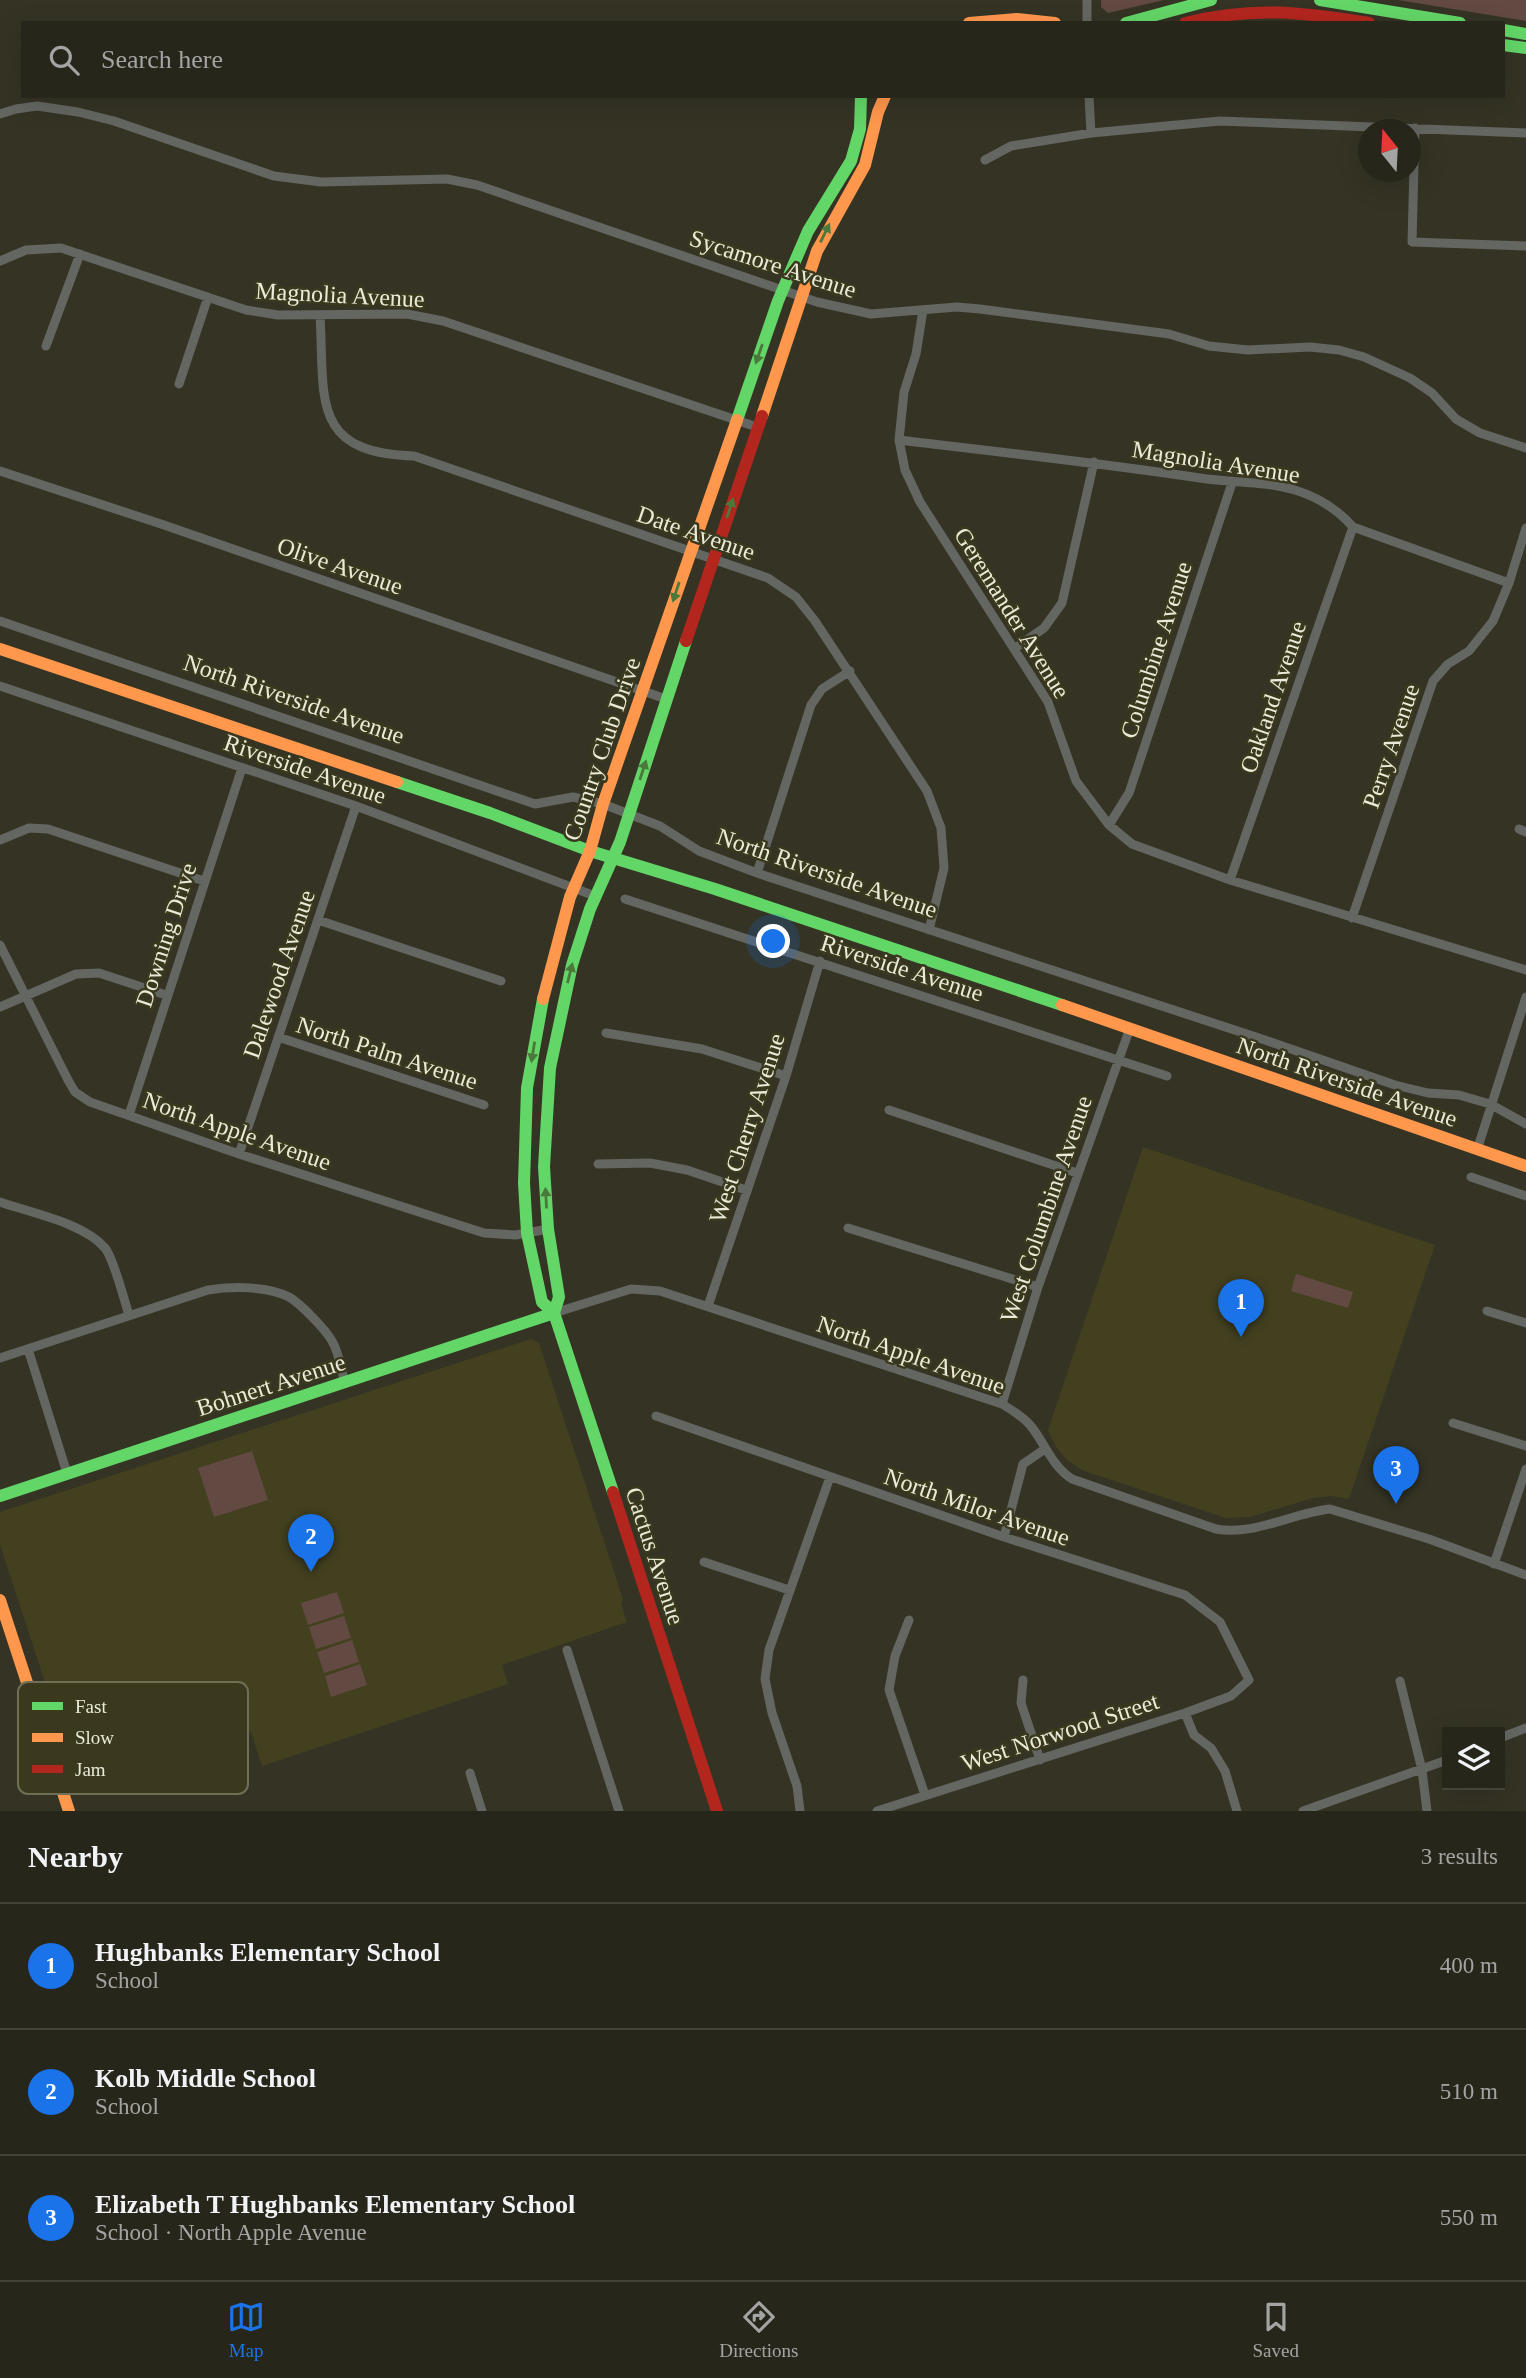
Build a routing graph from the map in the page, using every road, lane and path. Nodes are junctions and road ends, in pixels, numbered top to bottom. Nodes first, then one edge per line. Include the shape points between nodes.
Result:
1 (1087, 0) edge
2 (1211, 0) edge
3 (1320, 0) edge
4 (994, 21) edge
5 (1036, 21) edge
6 (1087, 21) edge
7 (1133, 21) edge
8 (1192, 21) edge
9 (1356, 21) edge
10 (1448, 21) edge
11 (1505, 30) edge
12 (1526, 34) edge
13 (1505, 44) edge
14 (1526, 48) edge
15 (861, 98) edge
16 (884, 98) edge
17 (1089, 98) edge
18 (0, 114) edge
19 (1358, 126) edge
20 (1421, 128) edge
21 (1091, 133) junction
22 (1526, 133) edge
23 (985, 160) dead end
24 (1414, 182) edge
25 (1526, 246) edge
26 (80, 254) junction
27 (0, 261) edge
28 (784, 291) junction
29 (208, 297) junction
30 (802, 297) junction
31 (923, 310) junction
32 (320, 314) junction
33 (46, 346) dead end
34 (179, 384) dead end
35 (736, 421) junction
36 (757, 427) junction
37 (899, 440) junction
38 (1526, 448) edge
39 (1094, 463) junction
40 (0, 471) edge
41 (1232, 483) junction
42 (1353, 527) junction
43 (1526, 528) edge
44 (690, 551) junction
45 (713, 559) junction
46 (1509, 583) junction
47 (0, 621) edge
48 (0, 649) edge
49 (1014, 649) junction
50 (850, 671) junction
51 (0, 685) edge
52 (644, 692) junction
53 (666, 699) junction
54 (242, 768) junction
55 (603, 804) junction
56 (356, 806) junction
57 (629, 814) junction
58 (1109, 825) junction
59 (0, 840) edge
60 (590, 851) junction
61 (614, 858) junction
62 (757, 873) junction
63 (1230, 880) junction
64 (204, 881) junction
65 (574, 888) junction
66 (595, 896) junction
67 (625, 899) dead end
68 (1352, 918) junction
69 (318, 920) junction
70 (929, 930) junction
71 (0, 945) edge
72 (820, 961) junction
73 (1526, 970) edge
74 (501, 981) dead end
75 (25, 995) junction
76 (166, 995) junction
77 (1526, 997) edge
78 (0, 1007) edge
79 (1129, 1028) junction
80 (607, 1033) dead end
81 (278, 1037) junction
82 (1117, 1060) junction
83 (786, 1076) junction
84 (1167, 1076) dead end
85 (1490, 1104) junction
86 (484, 1105) dead end
87 (889, 1110) dead end
88 (128, 1115) junction
89 (1526, 1124) edge
90 (1477, 1150) junction
91 (239, 1154) junction
92 (598, 1164) dead end
93 (1526, 1166) edge
94 (1077, 1173) junction
95 (1471, 1177) dead end
96 (746, 1191) junction
97 (1526, 1196) edge
98 (0, 1202) edge
99 (848, 1228) dead end
100 (548, 1229) junction
101 (527, 1233) junction
102 (1038, 1287) junction
103 (708, 1306) junction
104 (1487, 1311) dead end
105 (554, 1313) junction
106 (129, 1315) junction
107 (1526, 1323) edge
108 (28, 1349) junction
109 (0, 1358) edge
110 (345, 1383) junction
111 (1002, 1404) junction
112 (656, 1416) dead end
113 (1453, 1423) dead end
114 (1526, 1446) edge
115 (1045, 1449) junction
116 (1526, 1469) edge
117 (67, 1474) junction
118 (830, 1477) junction
119 (0, 1496) edge
120 (1004, 1537) junction
121 (704, 1562) dead end
122 (1493, 1564) junction
123 (1526, 1575) edge
124 (789, 1590) junction
125 (0, 1600) edge
126 (909, 1620) dead end
127 (6, 1636) edge
128 (567, 1650) dead end
129 (1023, 1680) dead end
130 (1248, 1680) joint
131 (1400, 1681) dead end
132 (23, 1682) edge
133 (1185, 1713) junction
134 (1526, 1728) edge
135 (1505, 1736) edge
136 (1040, 1760) junction
137 (1442, 1762) edge
138 (1422, 1770) junction
139 (470, 1773) dead end
140 (63, 1794) edge
141 (925, 1796) junction
142 (69, 1811) edge
143 (482, 1811) edge
144 (619, 1811) edge
145 (717, 1811) edge
146 (800, 1811) edge
147 (877, 1811) edge
148 (1237, 1811) edge
149 (1303, 1811) edge
150 (1427, 1811) edge

1 - 6 street
2 - 7 main road
3 - 10 main road
4 - 5 main road
8 - 9 main road via 1225,12 1272,8
11 - 12 main road
13 - 14 main road
15 - 28 main road, Country Club Drive via 860,128 851,161 813,221
30 -> 16 main road, Country Club Drive via 825,231 865,164
17 - 21 street
18 - 28 street, Sycamore Avenue via 37,106 78,112 274,177 321,182 447,180 477,185
19 - 21 street via 1220,121
20 - 22 street
21 - 23 street via 1011,146
24 - 25 street via 1412,242
26 - 27 street, Magnolia Avenue via 61,248 26,250
26 - 29 street, Magnolia Avenue
26 - 33 street
28 - 30 street, Sycamore Avenue
28 -> 35 main road, Country Club Drive
29 - 32 street, Magnolia Avenue via 278,315
29 - 34 street
30 - 31 street, Sycamore Avenue via 871,314
30 - 36 main road, Country Club Drive
31 - 37 street, Geremander Avenue via 904,392
31 - 38 street, Sycamore Avenue via 980,309 1169,334 1209,346 1248,350 1339,350 1410,378 1456,419 1480,433
32 - 35 street, Magnolia Avenue via 407,314 443,321
32 - 44 street, Date Avenue via 326,408 338,433 363,450 414,456
35 - 36 street, Magnolia Avenue
35 - 44 main road, Country Club Drive
45 -> 36 main road, Country Club Drive
37 - 39 street, Magnolia Avenue
37 - 49 street, Geremander Avenue via 905,470 920,502
39 - 41 street, Magnolia Avenue
39 - 49 street via 1062,603 1044,628
40 - 52 street, Olive Avenue
41 - 42 street, Magnolia Avenue via 1297,491 1340,512
41 - 58 street, Columbine Avenue via 1129,793
42 - 46 street, Magnolia Avenue
42 - 63 street, Oakland Avenue
43 - 46 street, Perry Avenue
44 - 45 street, Date Avenue
44 -> 52 main road, Country Club Drive
45 - 50 street, Date Avenue via 768,578 796,597
45 - 53 main road, Country Club Drive
46 - 68 street, Perry Avenue via 1481,638 1433,681
47 - 55 street, North Riverside Avenue via 535,804 573,797
48 - 60 main road, North Riverside Avenue via 490,813
49 - 58 street, Geremander Avenue via 1048,702 1076,781
50 - 62 street via 822,689 811,705
50 - 70 street, Date Avenue via 928,791 941,828 944,868
51 - 54 street, Riverside Avenue
52 - 53 street, Olive Avenue
52 - 55 main road, Country Club Drive
57 -> 53 main road, Country Club Drive
54 - 56 street, Riverside Avenue
54 - 64 street, Downing Drive
55 - 57 street, North Riverside Avenue
55 - 60 main road, Country Club Drive
56 - 65 street, Riverside Avenue
56 - 69 street, Dalewood Avenue
57 - 61 main road, Country Club Drive
57 - 62 street, North Riverside Avenue via 660,826 699,851
58 - 63 street, Geremander Avenue via 1132,844
59 - 64 street via 29,828 48,829
60 - 61 main road, North Riverside Avenue
60 - 65 main road, Country Club Drive
61 - 66 main road, Country Club Drive
61 - 79 main road, North Riverside Avenue
62 - 70 street, North Riverside Avenue
63 - 68 street, Geremander Avenue
64 - 76 street, Downing Drive
65 - 66 street, Riverside Avenue
65 -> 101 main road, Country Club Drive via 542,1003 527,1088
100 -> 66 main road, Country Club Drive via 544,1167 550,1068 572,965
67 - 72 street, Riverside Avenue
68 - 73 street, Geremander Avenue
69 - 74 street
69 - 81 street, Dalewood Avenue
70 - 85 street, North Riverside Avenue via 1395,1085
71 - 75 street, North Apple Avenue
72 - 82 street, Riverside Avenue
72 - 83 street, West Cherry Avenue
75 - 76 street via 76,974 99,973
75 - 78 street
75 - 88 street, North Apple Avenue via 75,1092
76 - 88 street, Downing Drive
77 - 85 street
79 - 82 street, West Columbine Avenue
79 - 90 main road, North Riverside Avenue
80 - 83 street via 702,1049
81 - 86 street, North Palm Avenue
81 - 91 street, Dalewood Avenue
82 - 84 street, Riverside Avenue
82 - 94 street, West Columbine Avenue
83 - 96 street, West Cherry Avenue
85 - 89 street, North Riverside Avenue
85 - 90 street
87 - 94 street
88 - 91 street, North Apple Avenue
90 - 93 main road, North Riverside Avenue
91 - 101 street, North Apple Avenue via 484,1233
92 - 96 street via 650,1163 687,1170
94 - 102 street, West Columbine Avenue
95 - 97 street
96 - 103 street, West Cherry Avenue
98 - 106 street via 93,1237 106,1250
99 - 102 street
100 - 101 street, North Apple Avenue
100 - 105 main road, Country Club Drive via 559,1297
101 - 105 main road, Country Club Drive via 542,1302
102 - 111 street, West Columbine Avenue
103 - 105 street, North Apple Avenue via 660,1291 631,1289
103 - 111 street, North Apple Avenue
104 - 107 street
105 - 110 main road, Bohnert Avenue
105 - 145 main road, Cactus Avenue
106 - 108 street
106 - 110 street via 227,1286 290,1298 332,1341
108 - 109 street
108 - 117 street
110 - 117 main road, Bohnert Avenue
111 - 115 street, North Apple Avenue via 1029,1424
112 - 118 street, North Milor Avenue
113 - 114 street
115 - 120 street via 1023,1464
115 - 122 street, North Apple Avenue via 1072,1479 1216,1528 1245,1530 1330,1509
116 - 122 street
117 - 119 main road, Bohnert Avenue
118 - 120 street, North Milor Avenue
118 - 124 street
120 - 130 street, North Milor Avenue via 1185,1595 1220,1622
121 - 124 street
122 - 123 street, North Apple Avenue
124 - 146 street via 769,1650 765,1679 797,1786
125 - 127 main road
126 - 141 street via 895,1656 889,1690
127 - 132 main road
128 - 144 street
129 - 136 street via 1021,1703
130 - 133 street, West Norwood Street via 1231,1696
131 - 138 street
133 - 136 street, West Norwood Street
133 - 148 street via 1194,1735 1210,1748 1225,1771
134 - 135 street
136 - 141 street, West Norwood Street
137 - 138 street
138 - 149 street
138 - 150 street
139 - 143 street
140 - 142 main road
141 - 147 street, West Norwood Street

